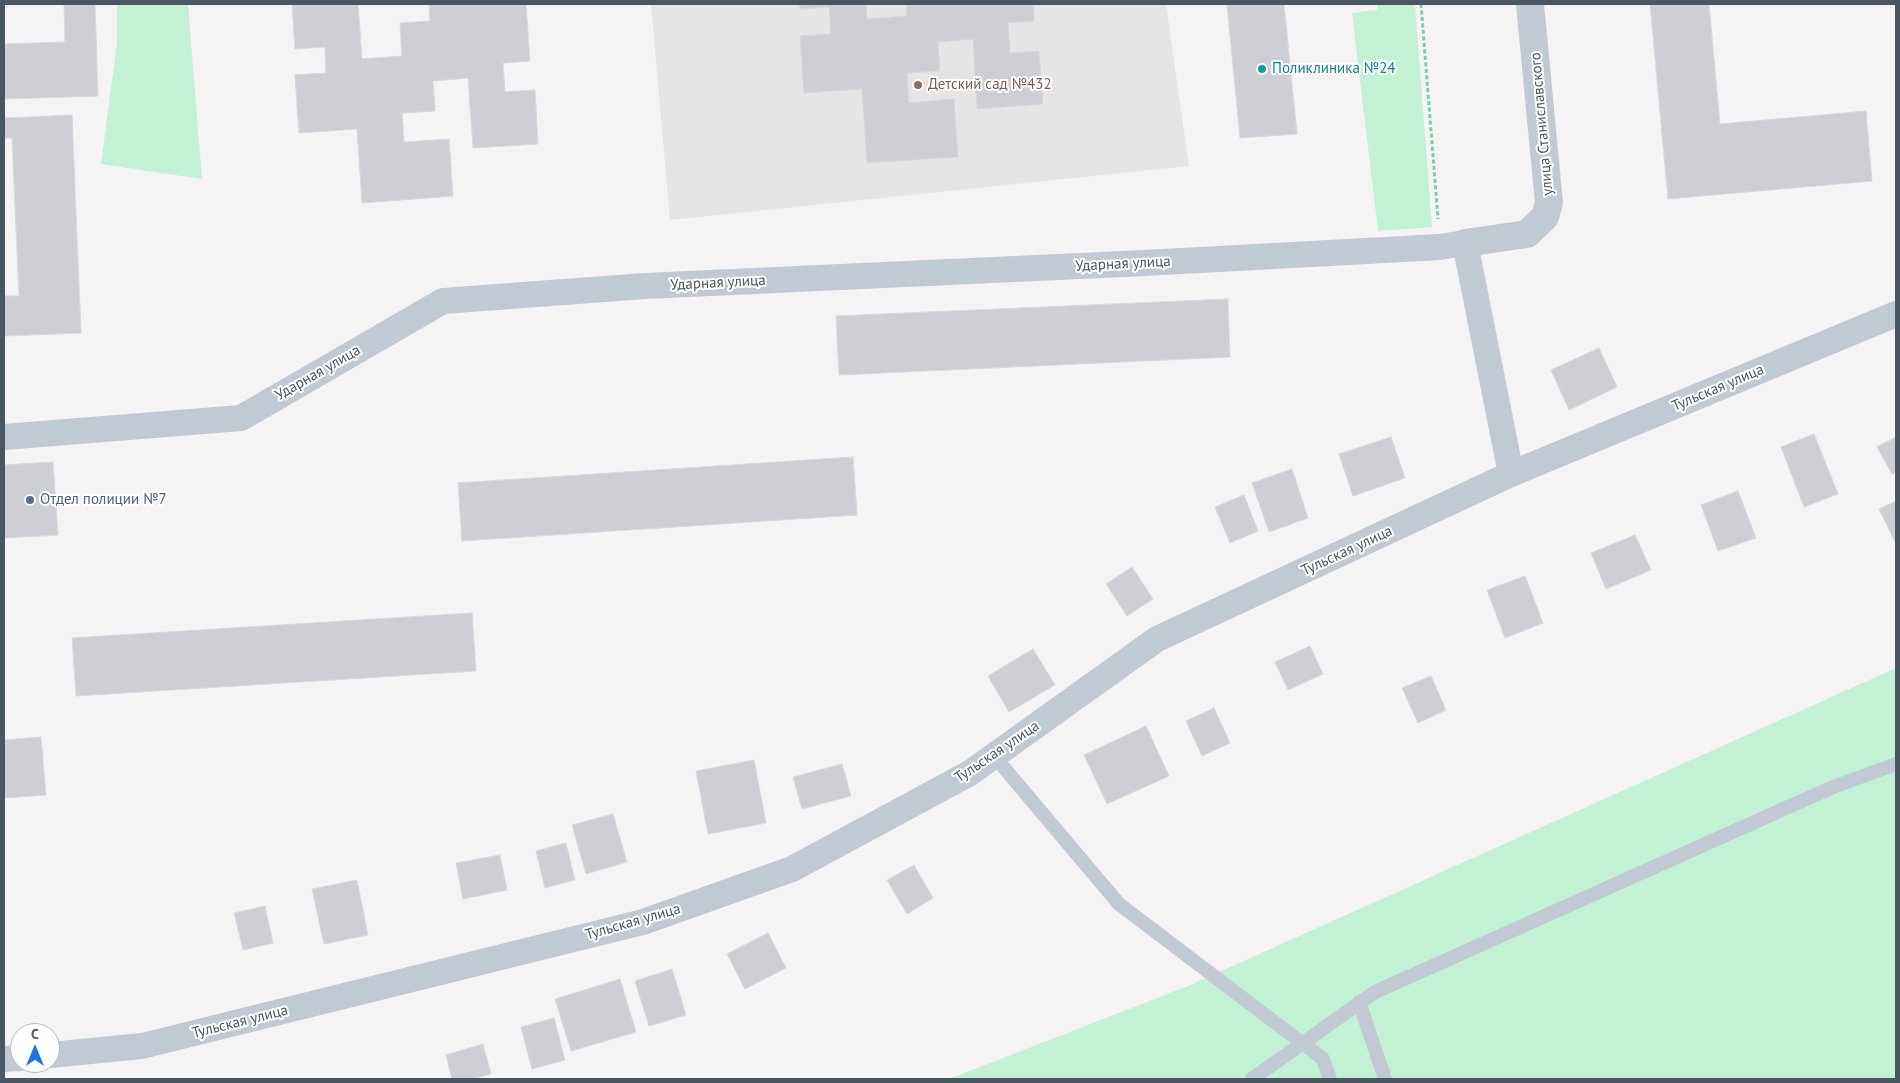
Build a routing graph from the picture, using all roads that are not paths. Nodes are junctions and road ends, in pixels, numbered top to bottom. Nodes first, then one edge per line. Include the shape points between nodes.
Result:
1 (1530, 4) edge
2 (1453, 245) junction
3 (1896, 314) edge
4 (4, 437) edge
5 (1511, 474) junction
6 (994, 756) junction
7 (1896, 764) edge
8 (1359, 1002) junction
9 (1301, 1043) junction
10 (60, 1054) edge
11 (1252, 1079) edge
12 (1330, 1079) edge
13 (1385, 1079) edge

1 - 2 street, улица Станиславского via 1549,203 1544,217 1527,234
2 - 4 street, Ударная улица via 645,286 443,300 241,418
2 - 5 street
3 - 5 street, Тульская улица
5 - 6 street, Тульская улица via 1158,639
6 - 9 lane via 1119,904
6 - 10 street, Тульская улица via 792,869 643,922 142,1046
7 - 8 lane via 1833,787
8 - 9 lane
8 - 13 lane
9 - 11 lane
9 - 12 lane via 1323,1059

